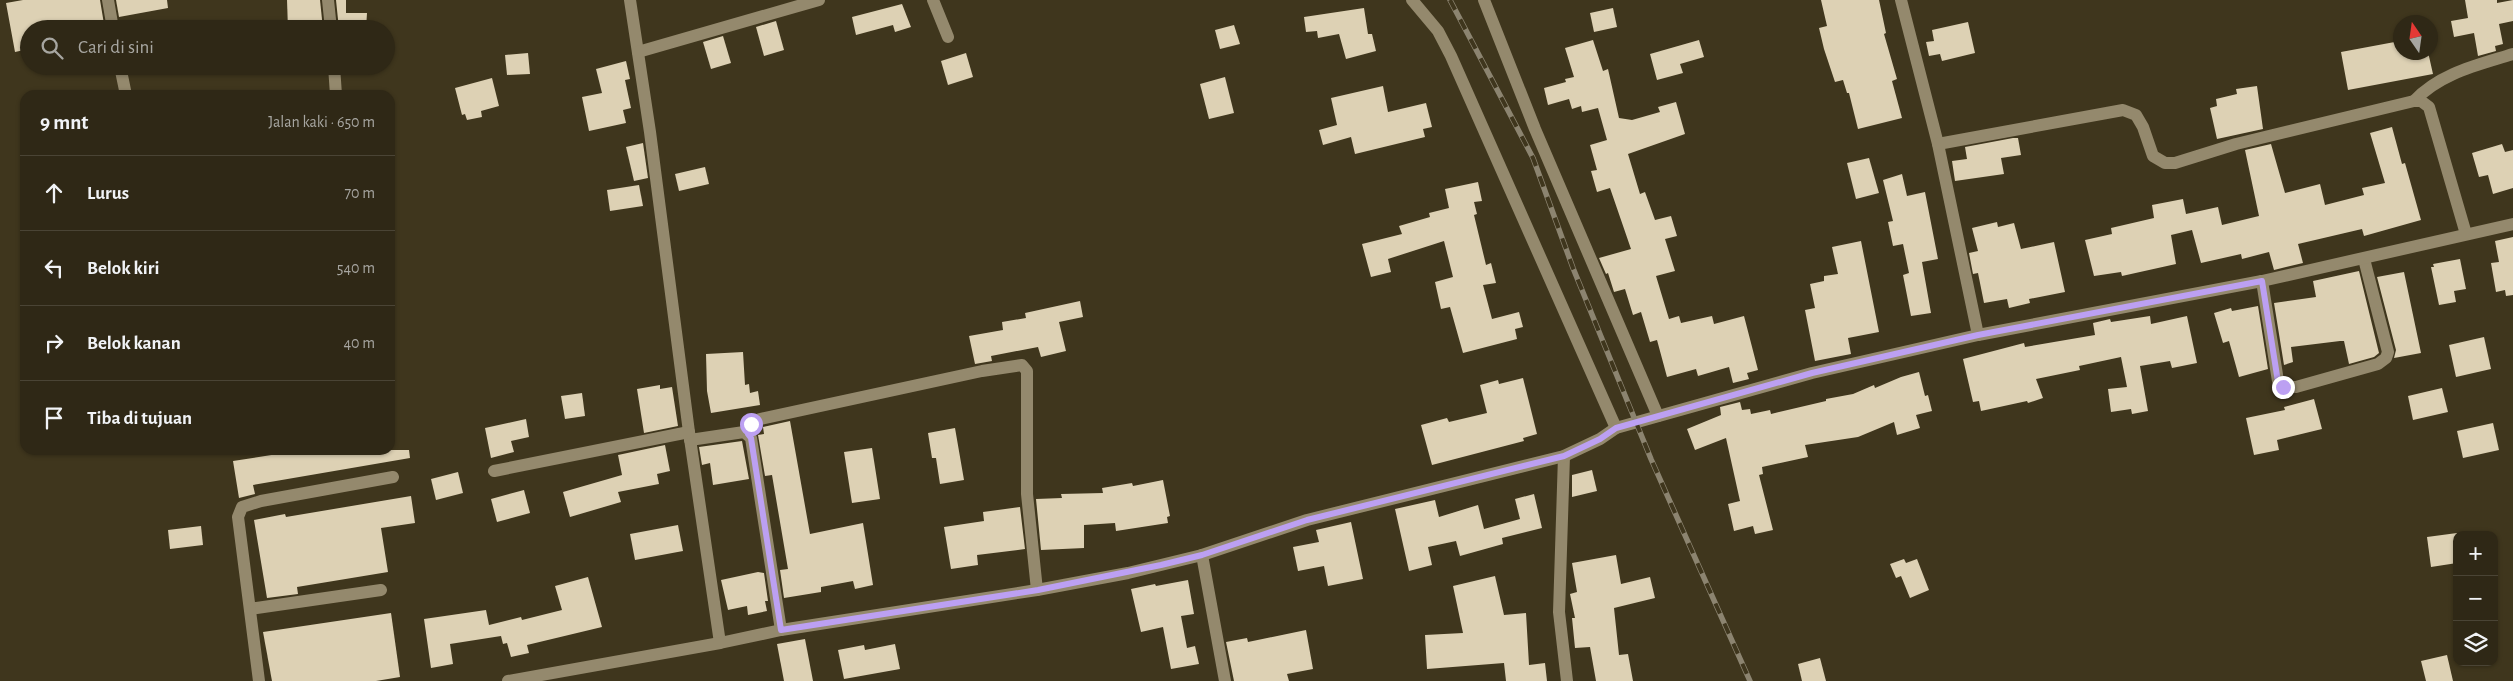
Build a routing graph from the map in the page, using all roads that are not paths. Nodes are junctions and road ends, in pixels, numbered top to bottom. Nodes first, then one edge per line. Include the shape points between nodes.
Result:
1 (108, 0) edge
2 (328, 0) edge
3 (630, 0) edge
4 (819, 0) edge
5 (933, 0) edge
6 (1412, 0) edge
7 (1484, 0) edge
8 (1900, 0) edge
9 (111, 20) edge
10 (330, 20) edge
11 (948, 37) dead end
12 (638, 52) junction
13 (2513, 54) edge
14 (122, 75) edge
15 (335, 75) edge
16 (125, 90) edge
17 (336, 90) edge
18 (2414, 101) junction
19 (1938, 144) junction
20 (2513, 224) edge
21 (2466, 234) junction
22 (2364, 259) junction
23 (2262, 281) junction
24 (1978, 335) junction
25 (1658, 416) junction
26 (1616, 428) junction
27 (748, 434) junction
28 (689, 436) junction
29 (1564, 456) junction
30 (494, 471) dead end
31 (393, 477) dead end
32 (1202, 555) junction
33 (382, 590) dead end
34 (1038, 590) junction
35 (250, 609) junction
36 (781, 630) junction
37 (720, 643) junction
38 (259, 681) edge
39 (508, 681) edge
40 (1225, 681) edge
41 (1567, 681) edge

1 - 9 street
2 - 10 street
3 - 12 street
4 - 12 street
5 - 11 street
6 - 26 street via 1438,31 1451,56
7 - 25 street via 1535,129
8 - 19 street
12 - 28 street
13 - 18 street via 2442,78
14 - 16 street
15 - 17 street
18 - 19 street via 2236,144 2175,163 2165,163 2153,156 2136,115 2123,110
18 - 21 street via 2422,101 2428,106
19 - 24 street
20 - 21 street
21 - 22 street
22 - 23 street
22 - 23 street via 2388,352 2386,358 2378,364 2296,387 2283,387 2278,382
23 - 24 street
24 - 25 street via 1812,373
25 - 26 street
26 - 29 street
27 - 28 street
27 - 34 street via 751,424 760,419 982,371 1022,366 1027,371 1027,494
27 - 36 street
28 - 30 street
28 - 37 street
29 - 32 street via 1307,520
29 - 41 street via 1558,612
31 - 35 street via 242,507 238,517
32 - 34 street
32 - 40 street
33 - 35 street
34 - 36 street
35 - 38 street
36 - 37 street
37 - 39 street

